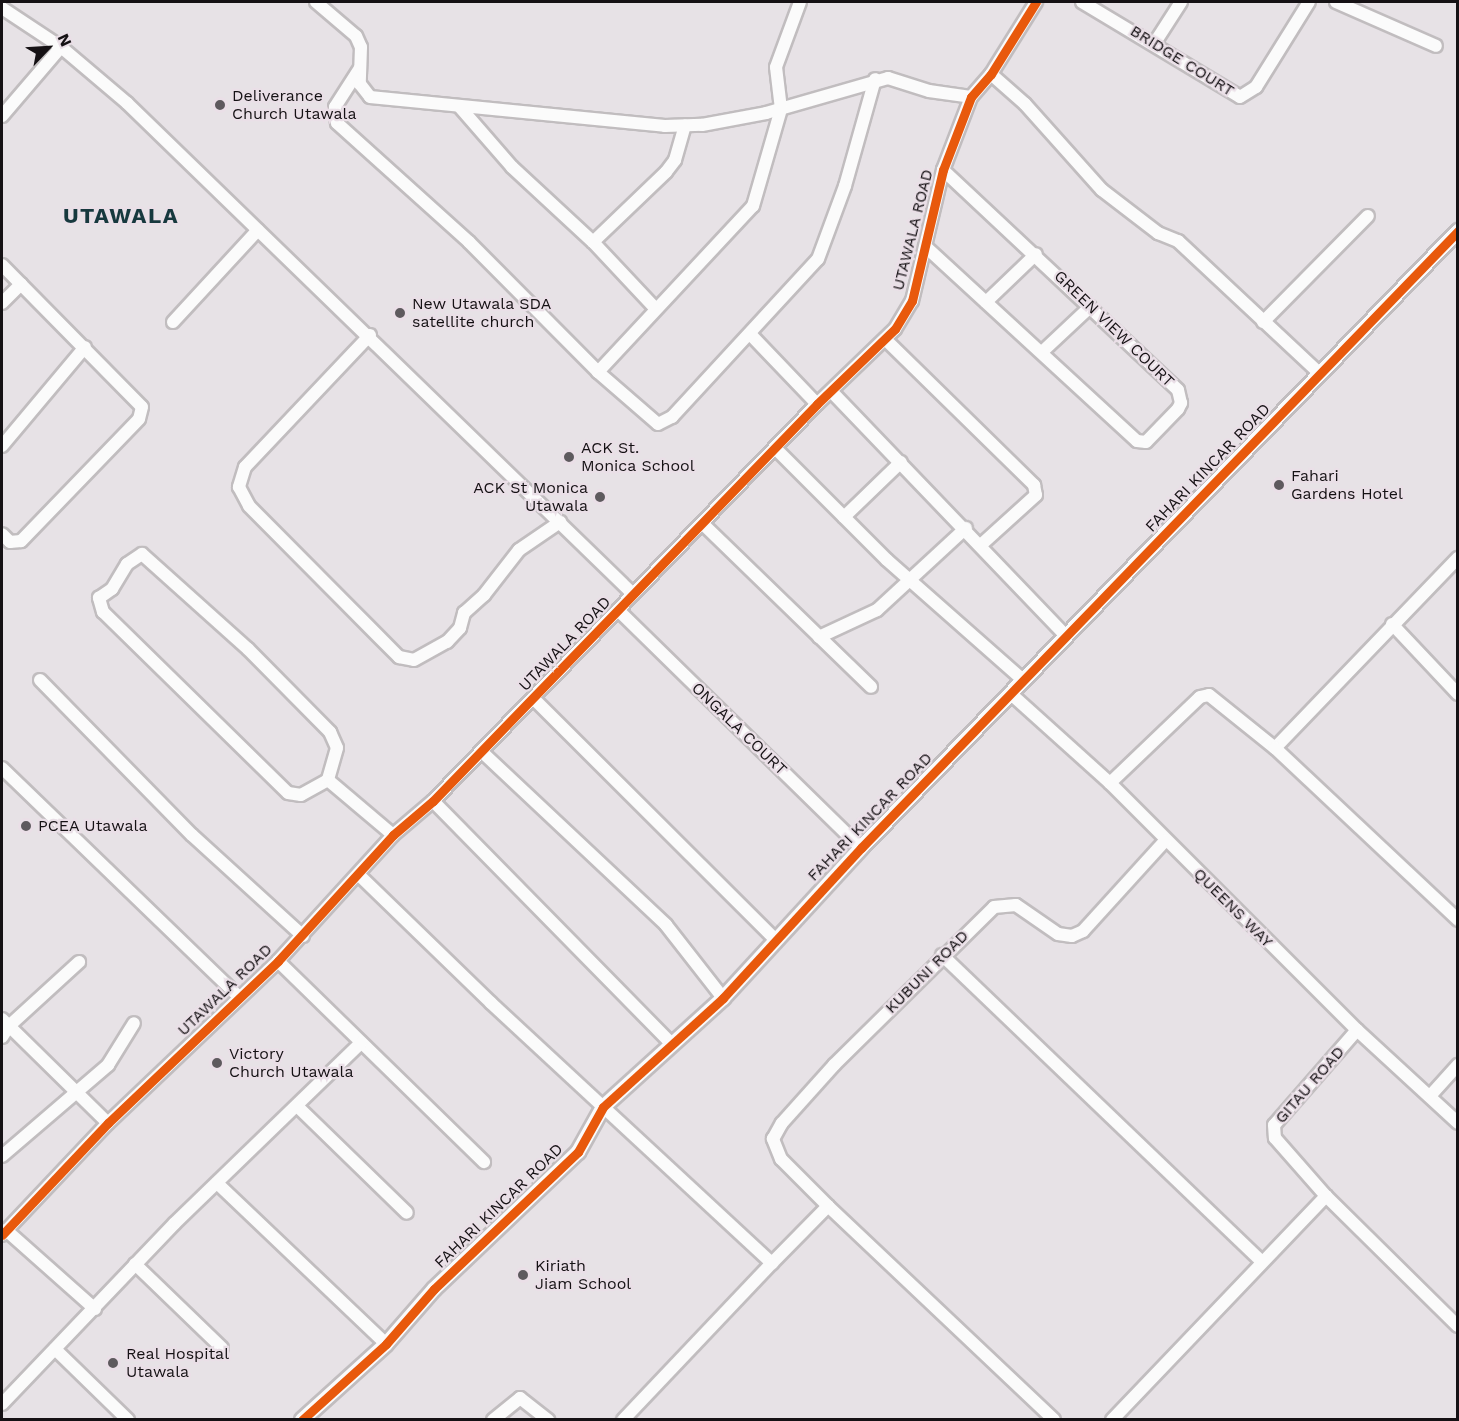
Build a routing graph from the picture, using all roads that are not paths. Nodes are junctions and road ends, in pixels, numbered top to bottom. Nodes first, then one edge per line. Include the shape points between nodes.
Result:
1 (316, 2) edge
2 (800, 2) edge
3 (1034, 2) edge
4 (1082, 2) edge
5 (1181, 2) edge
6 (1309, 2) edge
7 (1336, 2) edge
8 (2, 8) edge
9 (1154, 45) junction
10 (61, 46) junction
11 (1436, 46) dead end
12 (360, 68) junction
13 (991, 74) junction
14 (875, 79) junction
15 (971, 97) junction
16 (459, 106) junction
17 (781, 109) junction
18 (2, 116) edge
19 (685, 125) junction
20 (943, 170) junction
21 (1368, 216) dead end
22 (258, 230) junction
23 (1458, 231) edge
24 (593, 242) junction
25 (927, 248) junction
26 (1036, 254) junction
27 (2, 265) edge
28 (21, 284) junction
29 (986, 302) junction
30 (2, 303) edge
31 (1090, 307) junction
32 (655, 308) junction
33 (172, 322) dead end
34 (1263, 322) junction
35 (370, 335) junction
36 (751, 335) junction
37 (885, 339) junction
38 (85, 347) junction
39 (1042, 352) junction
40 (598, 372) junction
41 (1320, 374) junction
42 (831, 391) junction
43 (817, 404) junction
44 (2, 446) edge
45 (775, 448) junction
46 (901, 462) junction
47 (843, 517) junction
48 (560, 522) junction
49 (703, 524) junction
50 (966, 528) junction
51 (2, 534) edge
52 (982, 544) junction
53 (1458, 558) edge
54 (910, 580) junction
55 (633, 594) junction
56 (618, 610) junction
57 (1392, 624) junction
58 (1066, 636) junction
59 (819, 637) junction
60 (40, 680) dead end
61 (1023, 680) junction
62 (872, 687) dead end
63 (1010, 693) junction
64 (1458, 694) edge
65 (533, 698) junction
66 (1275, 748) junction
67 (482, 751) junction
68 (2, 768) edge
69 (328, 780) junction
70 (1110, 783) junction
71 (433, 801) junction
72 (393, 835) junction
73 (1165, 841) junction
74 (861, 848) junction
75 (359, 874) junction
76 (1458, 920) edge
77 (303, 936) junction
78 (775, 939) junction
79 (942, 955) junction
80 (278, 961) junction
81 (79, 962) dead end
82 (239, 997) junction
83 (723, 998) junction
84 (5, 1022) edge
85 (134, 1023) dead end
86 (1357, 1030) junction
87 (2, 1037) edge
88 (361, 1043) junction
89 (672, 1044) junction
90 (1458, 1065) edge
91 (73, 1092) junction
92 (1430, 1096) junction
93 (297, 1106) junction
94 (603, 1107) junction
95 (108, 1123) junction
96 (1458, 1123) edge
97 (2, 1156) edge
98 (484, 1162) dead end
99 (217, 1183) junction
100 (1326, 1196) junction
101 (828, 1206) junction
102 (407, 1213) dead end
103 (4, 1232) edge
104 (1262, 1262) junction
105 (772, 1263) junction
106 (135, 1264) junction
107 (95, 1309) junction
108 (1458, 1326) edge
109 (386, 1344) junction
110 (55, 1348) junction
111 (222, 1348) dead end
112 (2, 1404) edge
113 (128, 1419) edge
114 (302, 1419) edge
115 (493, 1419) edge
116 (548, 1419) edge
117 (623, 1419) edge
118 (1054, 1419) edge
119 (1112, 1419) edge

1 - 12 street via 356,36 361,47
2 - 17 street via 776,67
3 - 13 street, UTAWALA ROAD
4 - 9 street, BRIDGE COURT
5 - 9 street
6 - 9 street, BRIDGE COURT via 1247,95 1240,97
7 - 11 street
8 - 10 street
10 - 18 street
10 - 22 street via 127,103
12 - 16 street via 360,84 370,97
12 - 40 street via 334,106 338,123 469,242
13 - 15 street, UTAWALA ROAD
13 - 34 street via 1024,104 1102,190 1158,233 1178,241
14 - 15 street via 888,78 928,91
14 - 17 street
14 - 36 street via 845,186 818,259
15 - 20 street, UTAWALA ROAD
16 - 19 street
16 - 24 street via 512,167
17 - 19 street
17 - 32 street via 753,206
19 - 24 street via 675,160 666,172
20 - 25 street, UTAWALA ROAD
20 - 26 street, GREEN VIEW COURT
21 - 34 street
22 - 33 street
22 - 35 street
23 - 41 street, FAHARI KINCAR ROAD
24 - 32 street
25 - 29 street, GREEN VIEW COURT
25 - 37 street, UTAWALA ROAD via 905,316
26 - 29 street
26 - 31 street, GREEN VIEW COURT
27 - 28 street
28 - 30 street
28 - 38 street
29 - 39 street, GREEN VIEW COURT
31 - 39 street
31 - 39 street, GREEN VIEW COURT via 1181,396 1178,409 1146,442 1137,441
32 - 40 street
34 - 41 street
35 - 48 street
35 - 48 street via 245,466 238,487 249,506 399,657 414,660 447,642 460,628 464,613 484,595 519,550
36 - 40 street via 665,424 650,421
36 - 43 street
37 - 42 street, UTAWALA ROAD
37 - 52 street via 1034,485 1036,495
38 - 44 street
38 - 51 street via 139,400 142,414 21,541 10,542
41 - 58 street, FAHARI KINCAR ROAD
42 - 43 street, UTAWALA ROAD
42 - 46 street
43 - 45 street, UTAWALA ROAD
45 - 47 street
45 - 49 street, UTAWALA ROAD
46 - 47 street
46 - 50 street
47 - 54 street
48 - 55 street
49 - 55 street, UTAWALA ROAD
49 - 59 street
50 - 52 street
50 - 54 street
52 - 58 street
53 - 57 street
54 - 59 street via 877,610
54 - 61 street
55 - 56 street, UTAWALA ROAD
56 - 65 street, UTAWALA ROAD
56 - 74 street, ONGALA COURT
57 - 64 street
57 - 66 street
58 - 61 street, FAHARI KINCAR ROAD
59 - 62 street
60 - 77 street via 192,835
61 - 63 street, FAHARI KINCAR ROAD
63 - 70 street, QUEENS WAY
63 - 74 street, FAHARI KINCAR ROAD
65 - 67 street, UTAWALA ROAD
65 - 78 street
66 - 70 street via 1209,695 1200,697
66 - 76 street
67 - 71 street, UTAWALA ROAD
67 - 83 street via 666,925
68 - 82 street
69 - 69 street via 336,748 330,732 149,555 142,554 127,564 112,589 99,598 103,612 288,793 301,795
69 - 72 street
70 - 73 street, QUEENS WAY
71 - 72 street, UTAWALA ROAD
71 - 89 street
72 - 75 street, UTAWALA ROAD
73 - 79 street, KUBUNI ROAD via 1083,931 1072,936 1058,934 1016,905 1003,903
73 - 86 street, QUEENS WAY
74 - 78 street, FAHARI KINCAR ROAD
75 - 77 street, UTAWALA ROAD
75 - 94 street
77 - 80 street, UTAWALA ROAD
78 - 83 street, FAHARI KINCAR ROAD
79 - 101 street, KUBUNI ROAD via 782,1123 773,1139 782,1159
79 - 104 street
80 - 82 street, UTAWALA ROAD
80 - 88 street
81 - 84 street
82 - 95 street, UTAWALA ROAD
83 - 89 street, FAHARI KINCAR ROAD
84 - 87 street
84 - 91 street
85 - 91 street via 108,1065
86 - 92 street, QUEENS WAY
86 - 100 street, GITAU ROAD via 1274,1125 1275,1138
88 - 93 street
88 - 98 street
89 - 94 street, FAHARI KINCAR ROAD
90 - 92 street
91 - 95 street
91 - 97 street
92 - 96 street, QUEENS WAY
93 - 99 street
93 - 102 street
94 - 105 street
94 - 109 street, FAHARI KINCAR ROAD via 578,1152 434,1289
95 - 103 street, UTAWALA ROAD
99 - 106 street
99 - 109 street
100 - 104 street
100 - 108 street, GITAU ROAD
101 - 105 street
101 - 118 street
103 - 107 street
104 - 119 street
105 - 117 street
106 - 107 street
106 - 111 street
107 - 110 street
109 - 114 street, FAHARI KINCAR ROAD
110 - 112 street
110 - 113 street
115 - 116 street via 520,1398

